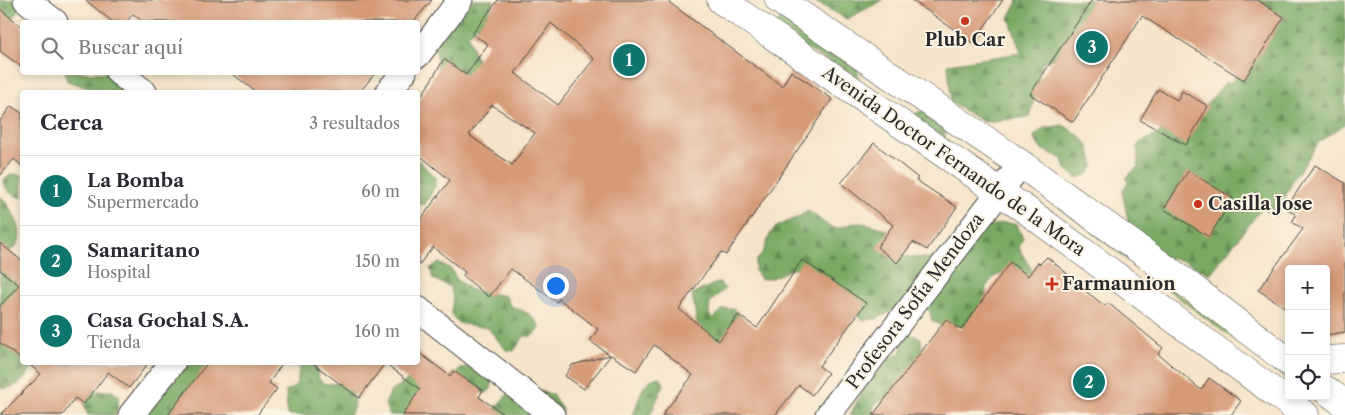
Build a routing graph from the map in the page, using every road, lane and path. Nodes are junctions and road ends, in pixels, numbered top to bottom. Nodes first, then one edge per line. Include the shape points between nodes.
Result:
1 (26, 0) edge
2 (460, 0) edge
3 (720, 0) edge
4 (779, 0) edge
5 (52, 20) edge
6 (420, 52) edge
7 (122, 75) edge
8 (402, 75) edge
9 (141, 90) edge
10 (390, 90) edge
11 (1020, 164) junction
12 (999, 192) junction
13 (420, 310) edge
14 (1260, 340) junction
15 (1285, 350) edge
16 (1285, 359) edge
17 (1345, 359) edge
18 (1330, 360) edge
19 (171, 365) edge
20 (1330, 393) edge
21 (1345, 404) edge
22 (130, 415) edge
23 (552, 415) edge
24 (828, 415) edge
25 (1305, 415) edge

1 - 5 street
2 - 6 street
3 - 12 highway, Avenida Doctor Fernando de la Mora
4 - 11 highway, Avenida Doctor Fernando de la Mora
7 - 9 street
8 - 10 street
11 - 12 street, Profesora Sofía Mendoza
11 - 14 highway, Avenida Doctor Fernando de la Mora
12 - 24 street, Profesora Sofía Mendoza
12 - 25 highway, Avenida Doctor Fernando de la Mora
13 - 23 street
14 - 15 highway
14 - 16 highway, Avenida Doctor Fernando de la Mora
17 - 18 highway
19 - 22 street
20 - 21 highway

